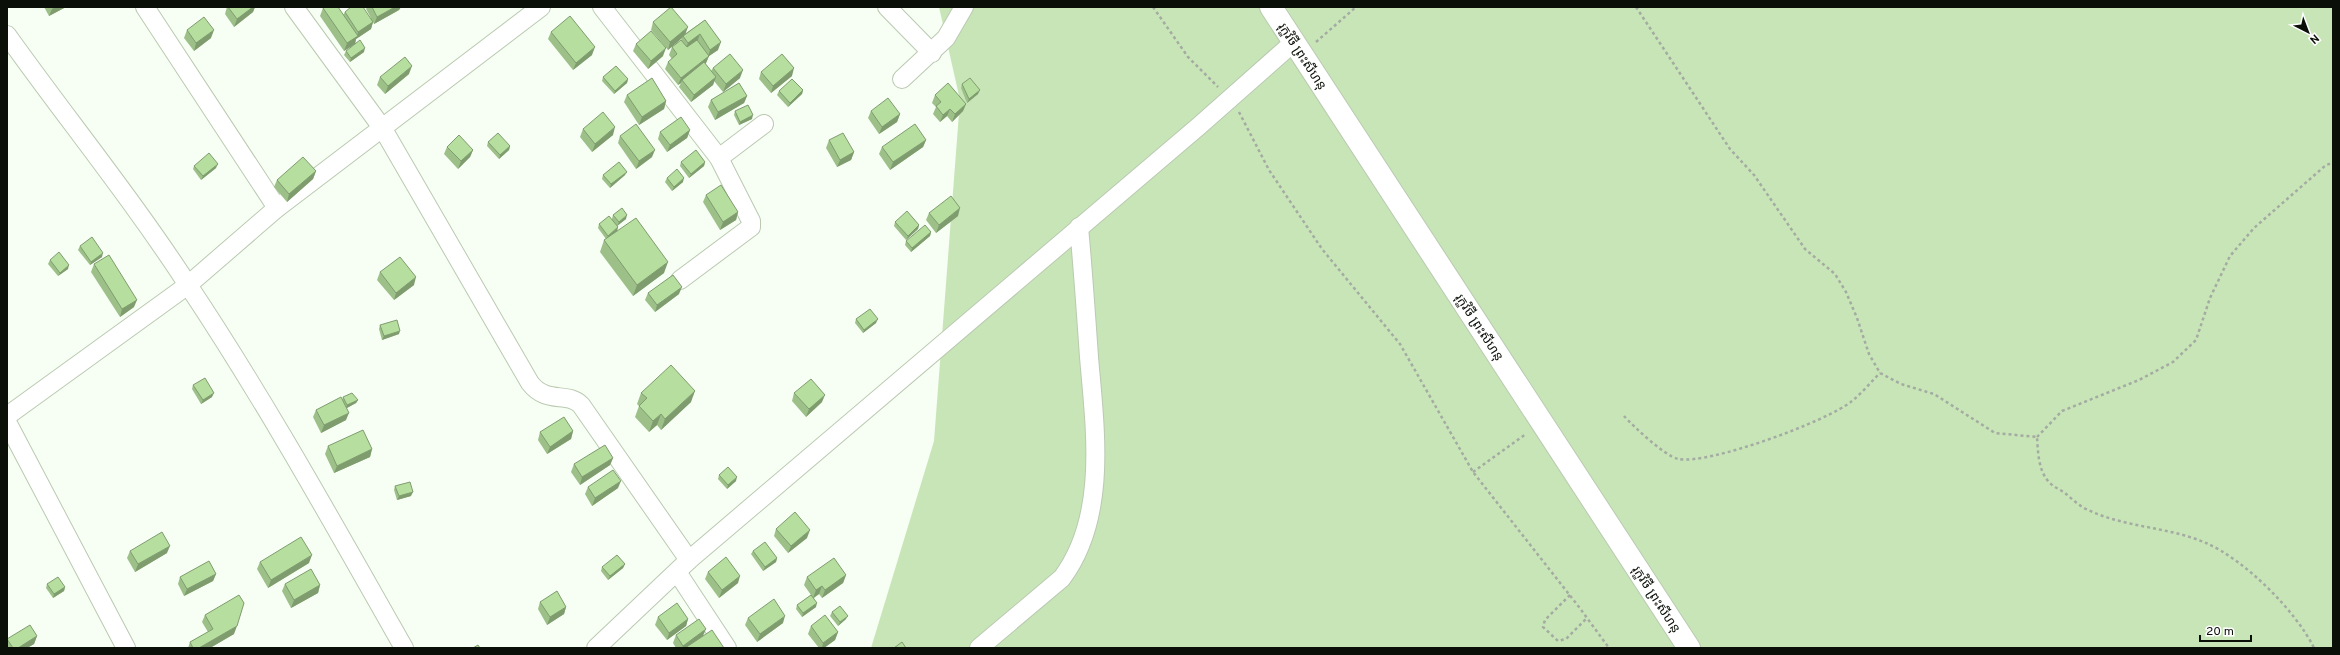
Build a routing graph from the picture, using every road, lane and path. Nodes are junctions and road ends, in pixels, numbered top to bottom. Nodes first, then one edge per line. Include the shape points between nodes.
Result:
1 (145, 7) edge
2 (294, 7) edge
3 (541, 7) edge
4 (602, 7) edge
5 (886, 7) edge
6 (964, 7) edge
7 (1153, 7) edge
8 (1271, 7) edge
9 (1356, 7) edge
10 (1636, 7) edge
11 (7, 35) edge
12 (1298, 48) junction
13 (932, 53) junction
14 (902, 79) dead end
15 (1230, 98) junction
16 (764, 124) dead end
17 (382, 129) junction
18 (719, 158) junction
19 (2333, 163) edge
20 (277, 208) junction
21 (1079, 227) junction
22 (680, 280) dead end
23 (188, 285) junction
24 (1880, 373) junction
25 (7, 416) edge
26 (1624, 416) dead end
27 (7, 422) edge
28 (1542, 422) junction
29 (2037, 437) junction
30 (1473, 472) junction
31 (683, 566) junction
32 (1570, 595) junction
33 (1587, 618) junction
34 (126, 648) edge
35 (404, 648) edge
36 (596, 648) edge
37 (727, 648) edge
38 (979, 648) edge
39 (1608, 648) edge
40 (1689, 648) edge
41 (2314, 648) edge

1 - 20 street
2 - 17 street
3 - 17 street
4 - 18 street
5 - 13 street
6 - 13 street via 946,38
7 - 15 path via 1188,57
8 - 12 street, រុក្ខវិថី ព្រះសីហនុ
9 - 12 path
10 - 24 path via 1730,149 1754,175 1805,249 1835,274 1854,312 1868,354
11 - 23 street via 126,195
12 - 15 street
12 - 28 street, រុក្ខវិថី ព្រះសីហនុ
13 - 14 street
15 - 21 street
15 - 30 path via 1269,170 1322,249 1400,344
16 - 18 street
17 - 20 street
17 - 31 street via 530,384 544,396 574,400 581,406
18 - 22 street via 751,221 751,227
19 - 29 path via 2326,165 2269,214 2230,256 2210,298 2196,340 2174,362 2139,380 2062,411
20 - 23 street
21 - 31 street
21 - 38 street via 1095,439 1095,481 1090,512 1079,549 1062,578
23 - 25 street
23 - 35 street via 282,432
24 - 26 path via 1852,402 1784,436 1694,459 1678,459 1639,434
24 - 29 path via 1900,384 1934,394 1995,433
27 - 34 street
28 - 30 path
28 - 40 street, រុក្ខវិថី ព្រះសីហនុ
29 - 41 path via 2039,462 2047,480 2084,507 2114,520 2164,530 2207,543 2234,560 2261,582 2297,620
30 - 32 path
31 - 36 street
31 - 37 street
32 - 33 path
32 - 33 path via 1545,620 1543,627 1558,641 1566,639
33 - 39 path

